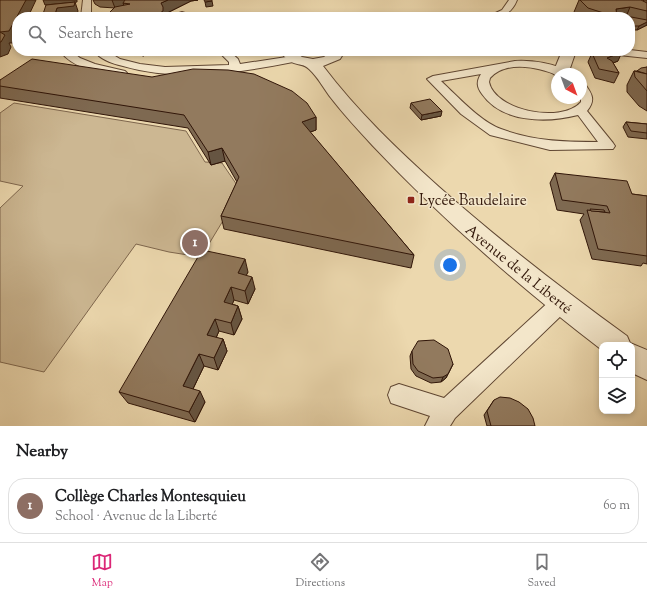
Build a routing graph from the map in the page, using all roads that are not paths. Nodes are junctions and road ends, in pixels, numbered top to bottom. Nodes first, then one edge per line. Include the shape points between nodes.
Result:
1 (87, 0) edge
2 (513, 0) edge
3 (86, 12) edge
4 (505, 12) edge
5 (635, 54) edge
6 (647, 55) edge
7 (69, 56) edge
8 (105, 56) edge
9 (119, 56) edge
10 (227, 56) edge
11 (335, 56) edge
12 (567, 56) edge
13 (298, 58) edge
14 (126, 66) junction
15 (235, 68) junction
16 (564, 68) edge
17 (492, 69) junction
18 (551, 70) edge
19 (161, 71) junction
20 (586, 104) edge
21 (580, 110) junction
22 (560, 304) junction
23 (613, 342) edge
24 (635, 358) edge
25 (647, 366) edge
26 (400, 395) dead end
27 (442, 418) edge

1 - 3 lane
2 - 4 lane
5 - 6 lane
7 - 19 lane via 92,68 120,73
8 - 14 lane
9 - 14 lane
10 - 15 lane via 234,62
11 - 13 street via 332,59
12 - 16 street
13 - 15 lane
13 - 22 street, Avenue de la Liberté via 331,88 382,146 463,222
14 - 19 lane
15 - 19 lane
17 - 18 lane via 524,65
17 - 21 lane via 482,82 484,90 503,106 536,116 554,117
17 - 21 lane via 433,79 465,111 495,132 550,146 608,146
20 - 21 lane
22 - 23 street, Avenue de la Liberté
22 - 27 lane
24 - 25 street
26 - 27 lane

